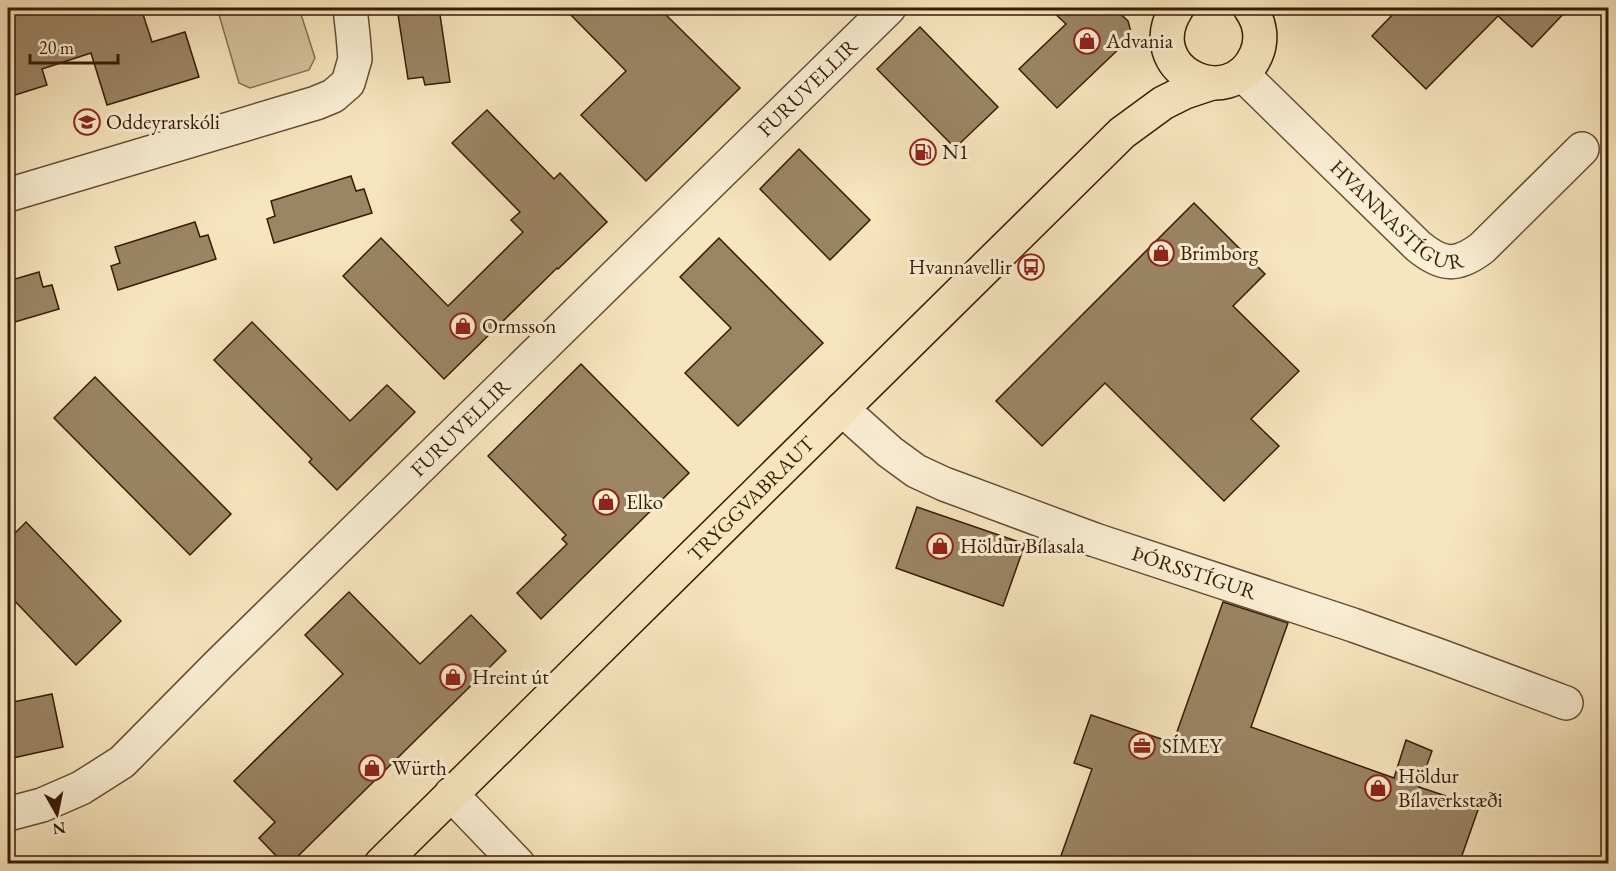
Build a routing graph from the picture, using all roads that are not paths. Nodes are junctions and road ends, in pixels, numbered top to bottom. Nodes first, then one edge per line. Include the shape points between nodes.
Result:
1 (350, 8) edge
2 (889, 8) edge
3 (1259, 16) edge
4 (1170, 22) edge
5 (1227, 78) junction
6 (1122, 134) junction
7 (1582, 149) dead end
8 (8, 195) edge
9 (842, 409) junction
10 (1566, 703) dead end
11 (451, 794) junction
12 (8, 814) edge
13 (381, 864) edge
14 (518, 864) edge

1 - 8 street via 354,59 348,83 333,96
2 - 12 street, FURUVELLIR via 122,762 81,788
3 - 5 main road via 1259,48 1253,62
4 - 5 main road, TRYGGVABRAUT via 1174,61 1183,72 1196,80
4 - 6 main road, TRYGGVABRAUT via 1160,68
5 - 6 main road, TRYGGVABRAUT via 1163,103
5 - 7 street, HVANNASTÍGUR via 1418,246 1432,257 1451,262 1468,258 1482,248
6 - 9 main road, TRYGGVABRAUT
9 - 10 street, ÞÓRSSTÍGUR via 890,452 916,471 944,484
9 - 11 main road, TRYGGVABRAUT
11 - 13 main road, TRYGGVABRAUT
11 - 14 street

